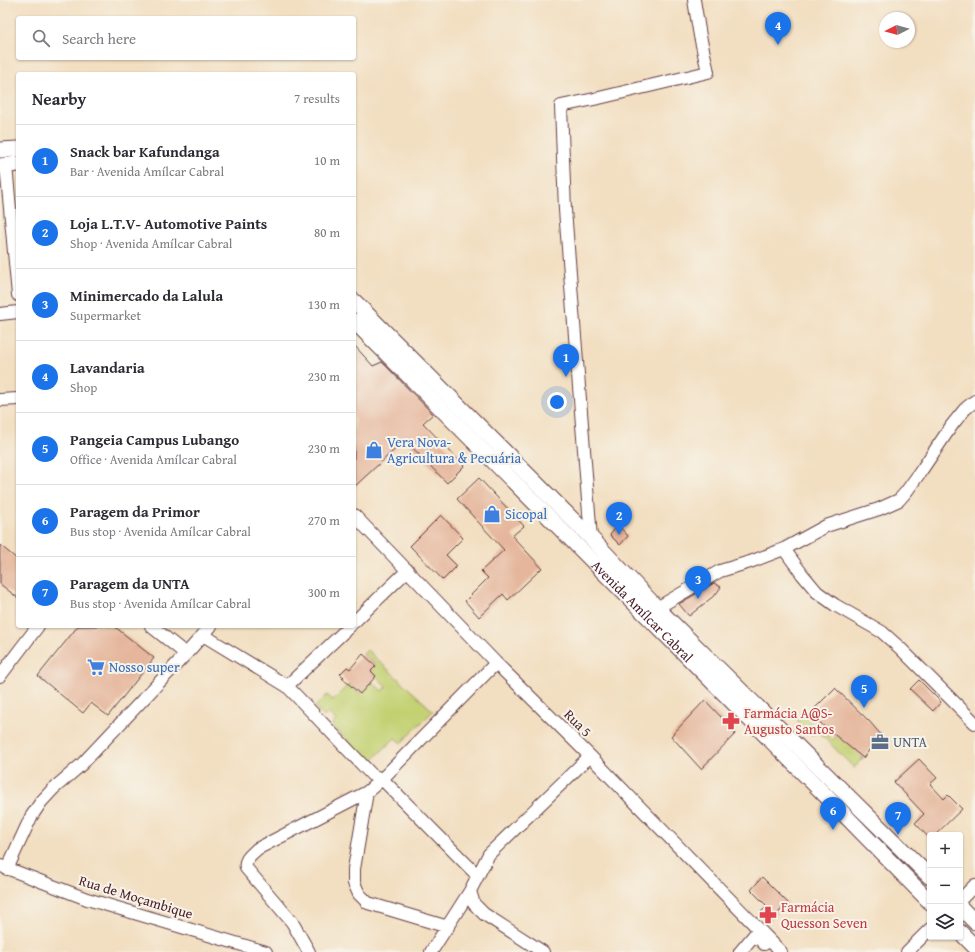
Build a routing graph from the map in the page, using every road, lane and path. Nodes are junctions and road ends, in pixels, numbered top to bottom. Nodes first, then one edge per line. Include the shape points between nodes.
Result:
1 (694, 0) edge
2 (16, 149) edge
3 (0, 150) edge
4 (8, 165) edge
5 (16, 269) edge
6 (356, 303) edge
7 (16, 312) edge
8 (0, 314) edge
9 (356, 323) edge
10 (16, 399) edge
11 (0, 400) edge
12 (975, 401) edge
13 (356, 517) edge
14 (591, 538) junction
15 (784, 549) junction
16 (408, 570) junction
17 (657, 608) junction
18 (356, 620) edge
19 (36, 628) edge
20 (154, 628) edge
21 (348, 628) edge
22 (207, 630) edge
23 (186, 654) junction
24 (496, 662) junction
25 (0, 676) edge
26 (287, 686) junction
27 (975, 723) edge
28 (590, 756) junction
29 (382, 779) junction
30 (367, 792) junction
31 (3, 868) edge
32 (927, 874) edge
33 (478, 876) junction
34 (975, 885) edge
35 (470, 891) junction
36 (963, 897) edge
37 (927, 899) edge
38 (963, 910) edge
39 (975, 922) edge
40 (755, 926) junction
41 (448, 927) junction
42 (927, 932) edge
43 (963, 935) edge
44 (975, 947) edge
45 (266, 952) edge
46 (309, 952) edge
47 (431, 952) edge
48 (543, 952) edge
49 (731, 952) edge
50 (740, 952) edge
51 (772, 952) edge
52 (780, 952) edge
53 (907, 952) edge

1 - 14 street via 708,72 561,106 565,210
2 - 3 main road
4 - 5 street
6 - 14 main road, Avenida Amílcar Cabral
7 - 8 street
9 - 37 main road, Avenida Amílcar Cabral
10 - 11 street
12 - 15 street via 952,425 899,500 826,526
13 - 16 street, Rua 5
14 - 17 main road, Avenida Amílcar Cabral
15 - 17 street via 720,571
15 - 27 street via 817,592 882,632
16 - 18 street
16 - 24 street, Rua 5
17 - 32 main road, Avenida Amílcar Cabral
19 - 25 street
20 - 23 street
21 - 26 street
22 - 23 street
22 - 26 street
23 - 31 street via 81,765 41,802
24 - 28 street, Rua 5
24 - 29 street
26 - 29 street via 372,775
28 - 33 street via 489,854
28 - 40 street, Rua 5
29 - 30 street
29 - 33 street
30 - 41 street via 354,870 354,883 359,894 368,903
30 - 46 street via 257,849 245,863 246,868 292,922
31 - 45 street, Rua de Moçambique via 88,899
33 - 35 street
34 - 36 street
35 - 41 street
35 - 48 street via 474,904 484,914
38 - 39 main road
40 - 49 street
40 - 52 street, Rua 5
41 - 47 street
42 - 53 street
43 - 44 main road
50 - 51 street via 755,934

